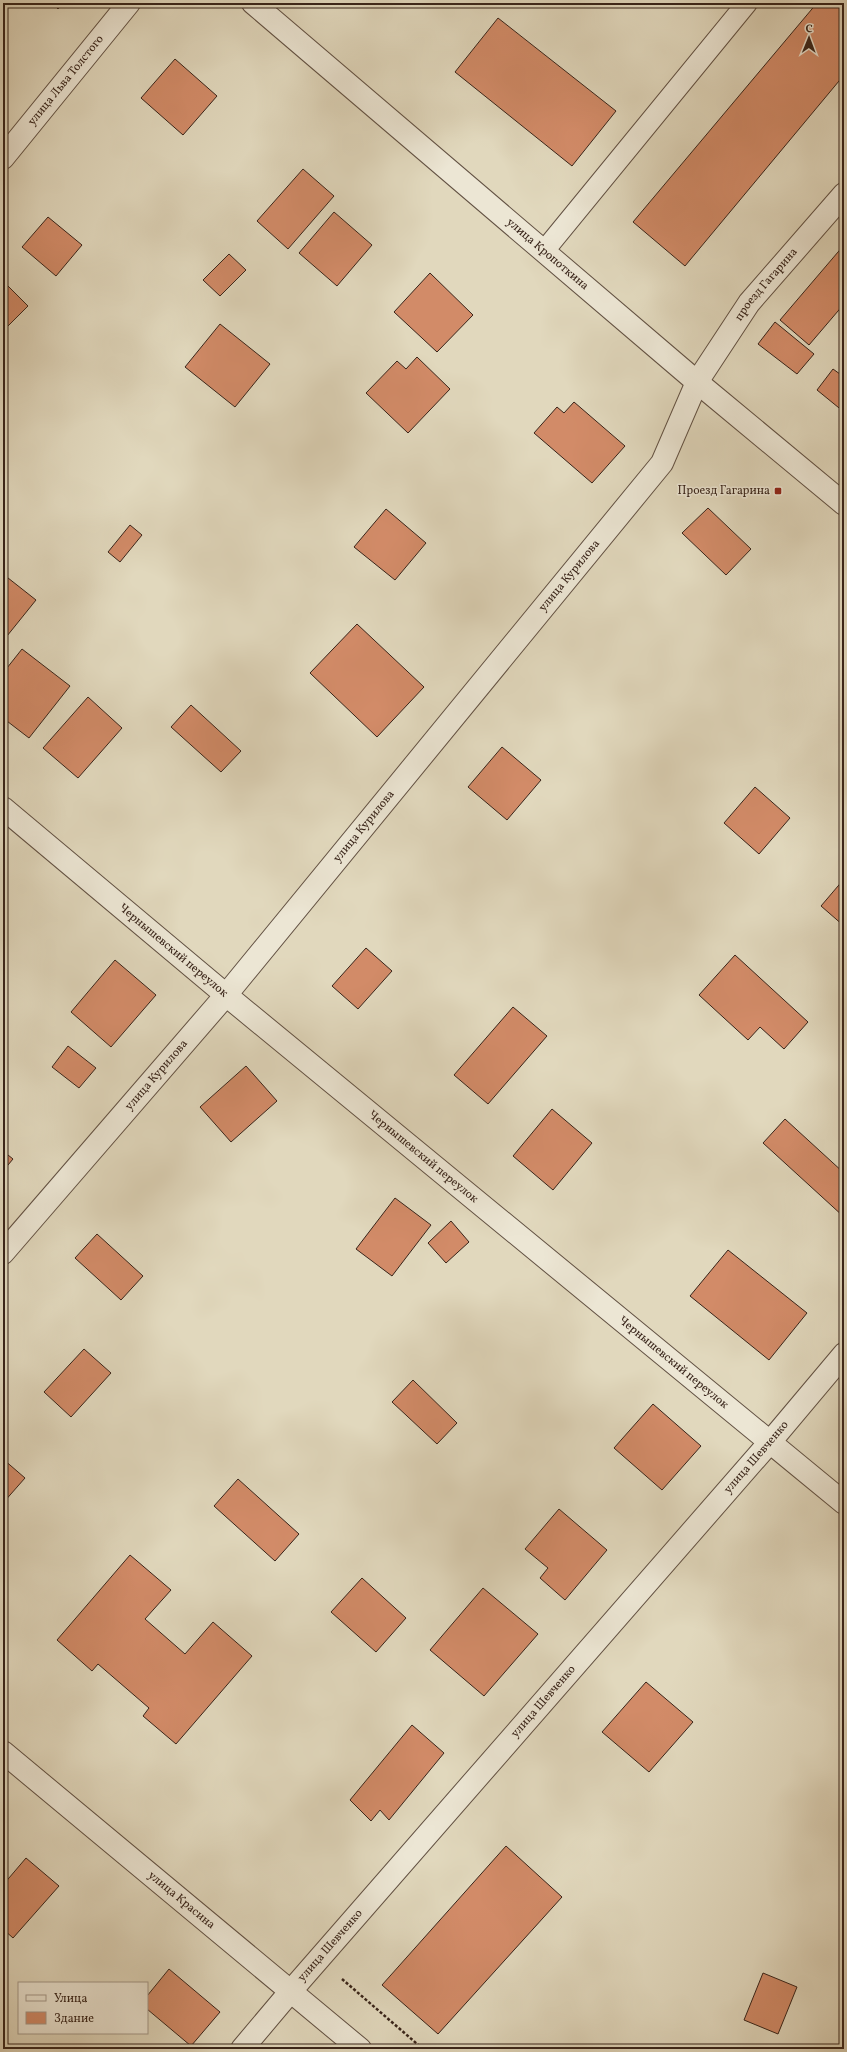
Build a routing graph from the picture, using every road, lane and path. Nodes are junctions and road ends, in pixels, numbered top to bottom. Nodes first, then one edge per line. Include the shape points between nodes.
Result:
1 (129, 3) edge
2 (253, 3) edge
3 (747, 3) edge
4 (3, 158) edge
5 (844, 194) edge
6 (544, 251) junction
7 (697, 382) junction
8 (844, 504) edge
9 (3, 808) edge
10 (226, 995) junction
11 (3, 1253) edge
12 (844, 1354) edge
13 (770, 1442) junction
14 (844, 1503) edge
15 (3, 1752) edge
16 (318, 1958) junction
17 (290, 1992) junction
18 (242, 2049) edge
19 (360, 2049) edge
20 (423, 2049) edge

1 - 4 street, улица Льва Толстого
2 - 6 street, улица Кропоткина
3 - 6 lane
5 - 7 street, проезд Гагарина via 749,303
6 - 7 street, улица Кропоткина
7 - 8 street, улица Кропоткина
7 - 10 street, улица Курилова via 662,463
9 - 10 street, Чернышевский переулок
10 - 11 street, улица Курилова
10 - 13 street, Чернышевский переулок
12 - 13 street, улица Шевченко
13 - 14 street, Чернышевский переулок
13 - 16 street, улица Шевченко
15 - 17 street, улица Красина
16 - 17 street, улица Шевченко
16 - 20 path
17 - 18 street, улица Шевченко
17 - 19 street, улица Красина

